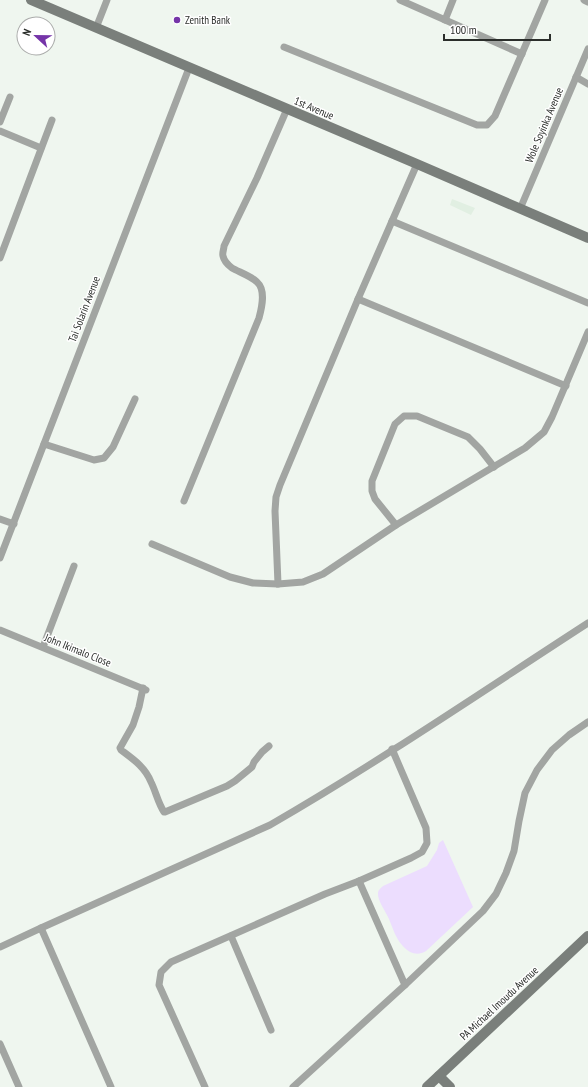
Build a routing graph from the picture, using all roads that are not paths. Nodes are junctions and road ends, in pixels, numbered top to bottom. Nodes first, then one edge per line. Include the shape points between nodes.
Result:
1 (31, 0) edge
2 (107, 0) edge
3 (400, 0) edge
4 (453, 0) edge
5 (545, 0) edge
6 (584, 0) edge
7 (588, 2) edge
8 (445, 20) junction
9 (96, 28) junction
10 (284, 47) dead end
11 (588, 49) edge
12 (522, 54) junction
13 (189, 68) junction
14 (576, 77) junction
15 (588, 84) edge
16 (10, 97) dead end
17 (287, 109) junction
18 (52, 120) dead end
19 (0, 122) edge
20 (0, 131) edge
21 (41, 148) junction
22 (417, 164) junction
23 (520, 209) junction
24 (392, 221) junction
25 (588, 238) edge
26 (0, 256) edge
27 (358, 299) junction
28 (588, 303) edge
29 (588, 332) edge
30 (566, 386) junction
31 (135, 400) dead end
32 (44, 444) junction
33 (494, 467) junction
34 (184, 501) dead end
35 (0, 519) edge
36 (14, 524) junction
37 (396, 525) junction
38 (152, 544) dead end
39 (0, 558) edge
40 (74, 566) dead end
41 (278, 584) junction
42 (588, 623) edge
43 (0, 630) edge
44 (43, 647) junction
45 (588, 722) edge
46 (269, 746) dead end
47 (392, 750) junction
48 (359, 881) junction
49 (42, 928) junction
50 (231, 936) junction
51 (588, 936) edge
52 (0, 947) edge
53 (405, 985) junction
54 (271, 1030) dead end
55 (0, 1044) edge
56 (439, 1076) junction
57 (19, 1087) edge
58 (111, 1087) edge
59 (205, 1087) edge
60 (293, 1087) edge
61 (427, 1087) edge
62 (450, 1087) edge

1 - 9 street, 1st Avenue
2 - 9 street
3 - 8 street
4 - 8 street
5 - 12 street
6 - 7 street
8 - 12 street
9 - 13 street, 1st Avenue
10 - 12 street via 477,125 487,125 495,116
11 - 14 street, Wole Soyinka Avenue
13 - 17 street, 1st Avenue
13 - 32 street, Tai Solarin Avenue
14 - 15 street
14 - 23 street, Wole Soyinka Avenue
16 - 19 street
17 - 22 street, 1st Avenue
17 - 34 street via 224,246 222,255 225,262 257,281 262,291 262,306
18 - 21 street
20 - 21 street
21 - 26 street
22 - 23 street, 1st Avenue
22 - 24 street
23 - 25 street, 1st Avenue
24 - 27 street
24 - 28 street
27 - 30 street
27 - 41 street via 276,497
29 - 30 street
30 - 33 street via 544,432 525,448
31 - 32 street via 113,447 104,458 94,460
32 - 36 street, Tai Solarin Avenue
33 - 37 street
33 - 37 street via 468,437 418,416 404,416 394,424 372,481 375,499
35 - 36 street
36 - 39 street, Tai Solarin Avenue
37 - 41 street via 323,574 302,582
38 - 41 street via 230,576 253,583
40 - 44 street
42 - 47 street
43 - 44 street, John Ikimalo Close
44 - 46 street, John Ikimalo Close via 145,689 134,725 120,750 144,769 164,812 235,781 252,768 254,762
45 - 53 street via 552,750 537,770 525,793 514,851 496,894 483,911
47 - 48 street via 426,828 428,843 422,852
47 - 49 street via 270,825
48 - 50 street
48 - 53 street
49 - 52 street
49 - 58 street
50 - 54 street
50 - 59 street via 171,962 161,972 159,985
51 - 56 street, PA Michael Imoudu Avenue
53 - 60 street
55 - 57 street
56 - 61 street, PA Michael Imoudu Avenue
56 - 62 street

